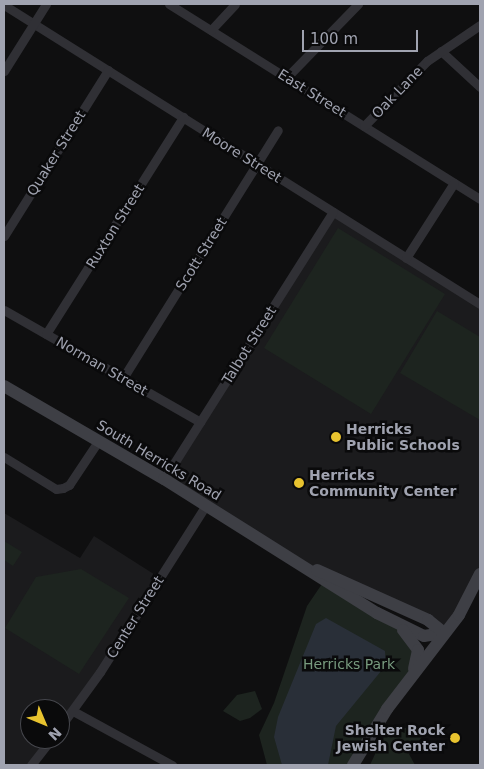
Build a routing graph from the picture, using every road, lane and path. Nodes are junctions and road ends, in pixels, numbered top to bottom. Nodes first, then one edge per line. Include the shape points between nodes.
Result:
1 (46, 4) edge
2 (169, 4) edge
3 (235, 4) edge
4 (358, 4) edge
5 (4, 5) edge
6 (33, 24) junction
7 (480, 25) edge
8 (211, 30) junction
9 (441, 50) junction
10 (108, 70) junction
11 (4, 71) edge
12 (287, 77) junction
13 (480, 87) edge
14 (183, 117) junction
15 (364, 126) junction
16 (278, 130) dead end
17 (257, 164) junction
18 (454, 183) junction
19 (480, 199) edge
20 (333, 212) junction
21 (4, 236) edge
22 (406, 258) junction
23 (480, 304) edge
24 (4, 310) edge
25 (46, 334) junction
26 (123, 378) junction
27 (4, 386) edge
28 (200, 422) junction
29 (99, 440) junction
30 (4, 457) edge
31 (164, 479) junction
32 (206, 505) junction
33 (298, 561) junction
34 (480, 574) edge
35 (398, 625) junction
36 (444, 633) junction
37 (414, 673) junction
38 (73, 711) junction
39 (70, 715) edge
40 (43, 749) edge
41 (30, 765) edge
42 (172, 765) edge
43 (353, 765) edge

1 - 6 street
2 - 8 street, East Street
3 - 8 street
4 - 12 street
5 - 6 street, Moore Street
6 - 10 street, Moore Street
6 - 11 street
7 - 9 street, Oak Lane
8 - 12 street, East Street
9 - 13 street
9 - 15 street, Oak Lane
10 - 14 street, Moore Street
10 - 21 street, Quaker Street
12 - 15 street, East Street
14 - 17 street, Moore Street
14 - 25 street, Ruxton Street
15 - 18 street, East Street
16 - 17 street, Scott Street
17 - 20 street, Moore Street
17 - 26 street, Scott Street
18 - 19 street, East Street
18 - 22 street
20 - 22 street, Moore Street
20 - 28 street, Talbot Street
22 - 23 street, Moore Street
24 - 25 street, Norman Street
25 - 26 street, Norman Street
26 - 28 street, Norman Street
27 - 29 main road, South Herricks Road
28 - 31 street, Talbot Street
29 - 30 street via 70,485 63,488 56,489
29 - 31 main road, South Herricks Road
31 - 32 main road, South Herricks Road
32 - 33 main road, South Herricks Road
32 - 38 street, Center Street
33 - 35 main road, South Herricks Road via 334,589
33 - 36 main road, South Herricks Road via 428,620
34 - 36 main road via 465,605
35 - 36 main road, South Herricks Road via 424,636
35 - 37 main road via 415,642 418,650
36 - 37 main road
37 - 43 main road
38 - 39 street, Center Street
38 - 42 street
40 - 41 street

